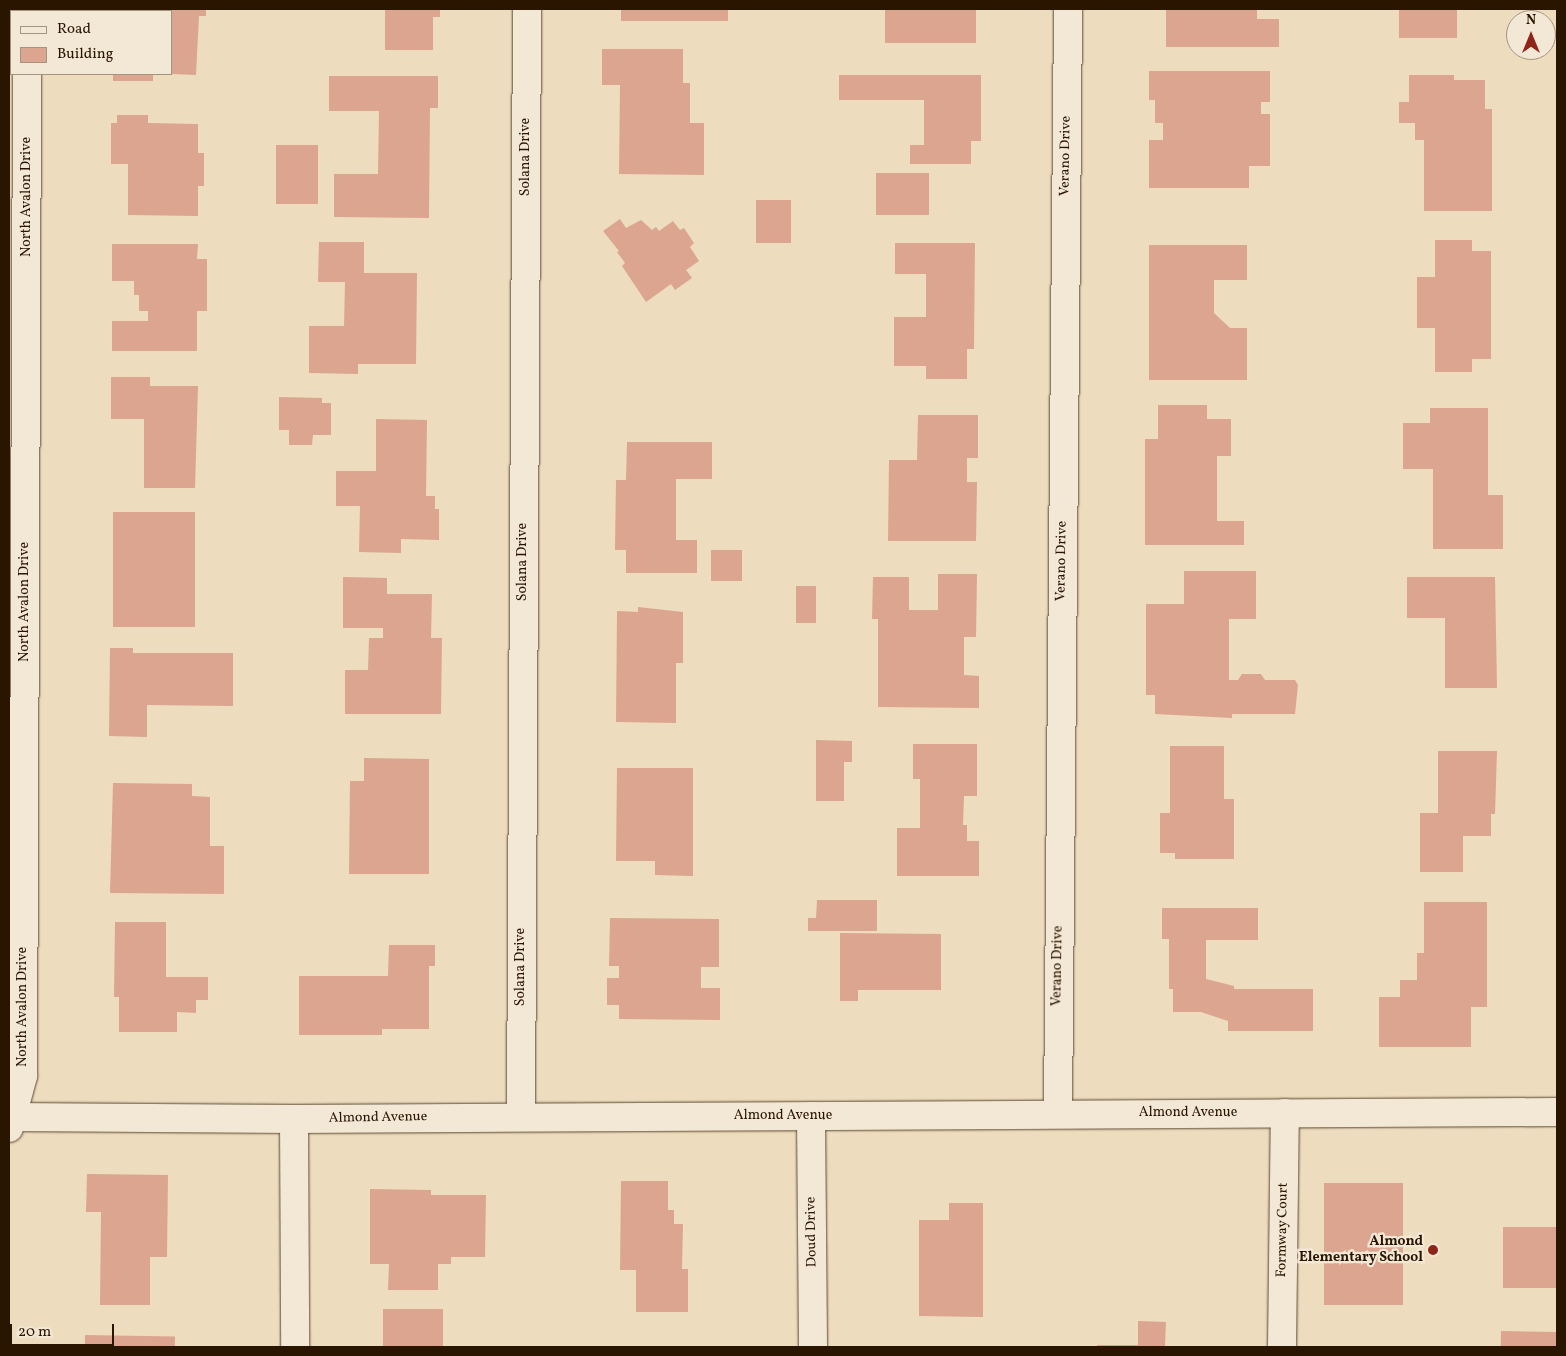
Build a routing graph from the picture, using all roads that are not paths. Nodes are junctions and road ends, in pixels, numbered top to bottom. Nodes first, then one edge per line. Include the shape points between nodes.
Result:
1 (527, 9) edge
2 (1068, 9) edge
3 (27, 75) edge
4 (1557, 1112) edge
5 (1285, 1113) junction
6 (1058, 1114) junction
7 (521, 1116) junction
8 (811, 1116) junction
9 (294, 1119) junction
10 (10, 1121) edge
11 (295, 1347) edge
12 (813, 1347) edge
13 (1282, 1347) edge

1 - 7 street, Solana Drive
2 - 6 street, Verano Drive
3 - 10 street, North Avalon Drive via 23,1076
4 - 5 street, Almond Avenue
5 - 6 street, Almond Avenue
5 - 13 street, Formway Court
6 - 8 street, Almond Avenue
7 - 8 street, Almond Avenue
7 - 9 street, Almond Avenue
8 - 12 street, Doud Drive
9 - 10 street, Almond Avenue
9 - 11 street

